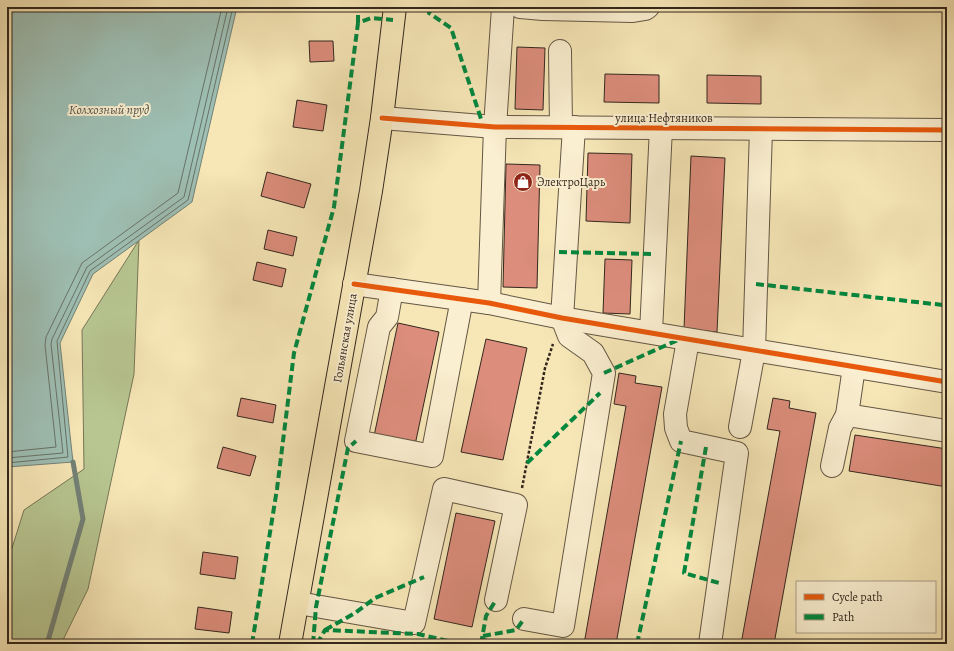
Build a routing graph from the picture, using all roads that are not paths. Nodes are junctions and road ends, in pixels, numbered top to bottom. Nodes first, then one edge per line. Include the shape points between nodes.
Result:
1 (395, 7) edge
2 (503, 7) edge
3 (520, 7) edge
4 (648, 7) edge
5 (596, 9) edge
6 (560, 51) dead end
7 (382, 118) junction
8 (495, 127) junction
9 (568, 127) junction
10 (661, 128) junction
11 (761, 129) junction
12 (947, 130) edge
13 (354, 284) junction
14 (392, 289) junction
15 (462, 299) junction
16 (490, 303) junction
17 (562, 318) junction
18 (651, 332) junction
19 (688, 340) junction
20 (754, 351) junction
21 (854, 367) junction
22 (947, 382) edge
23 (847, 415) junction
24 (740, 427) dead end
25 (947, 431) edge
26 (832, 466) dead end
27 (496, 600) dead end
28 (298, 603) junction
29 (524, 619) dead end
30 (290, 644) edge
31 (710, 644) edge

1 - 7 main road, Гольянская улица
2 - 8 street
3 - 5 street
4 - 5 street via 633,11
6 - 9 street
7 - 8 street, улица Нефтяников
7 - 13 main road, Гольянская улица
8 - 9 street, улица Нефтяников
8 - 16 street
9 - 10 street, улица Нефтяников
9 - 17 street
10 - 11 street, улица Нефтяников
10 - 18 street
11 - 12 street, улица Нефтяников
11 - 20 street
13 - 14 street
13 - 28 main road, Гольянская улица
14 - 15 street
14 - 15 street via 387,317 379,327 356,441 432,456
15 - 16 street
16 - 17 street
17 - 18 street
17 - 29 street via 570,336 593,353 604,373 563,626
18 - 19 street
19 - 20 street
19 - 31 street via 675,414 676,428 681,441 737,453
20 - 21 street
20 - 24 street
21 - 22 street
21 - 23 street
23 - 25 street
23 - 26 street via 840,428
27 - 28 street via 516,505 444,489 414,623
28 - 30 main road, Гольянская улица

